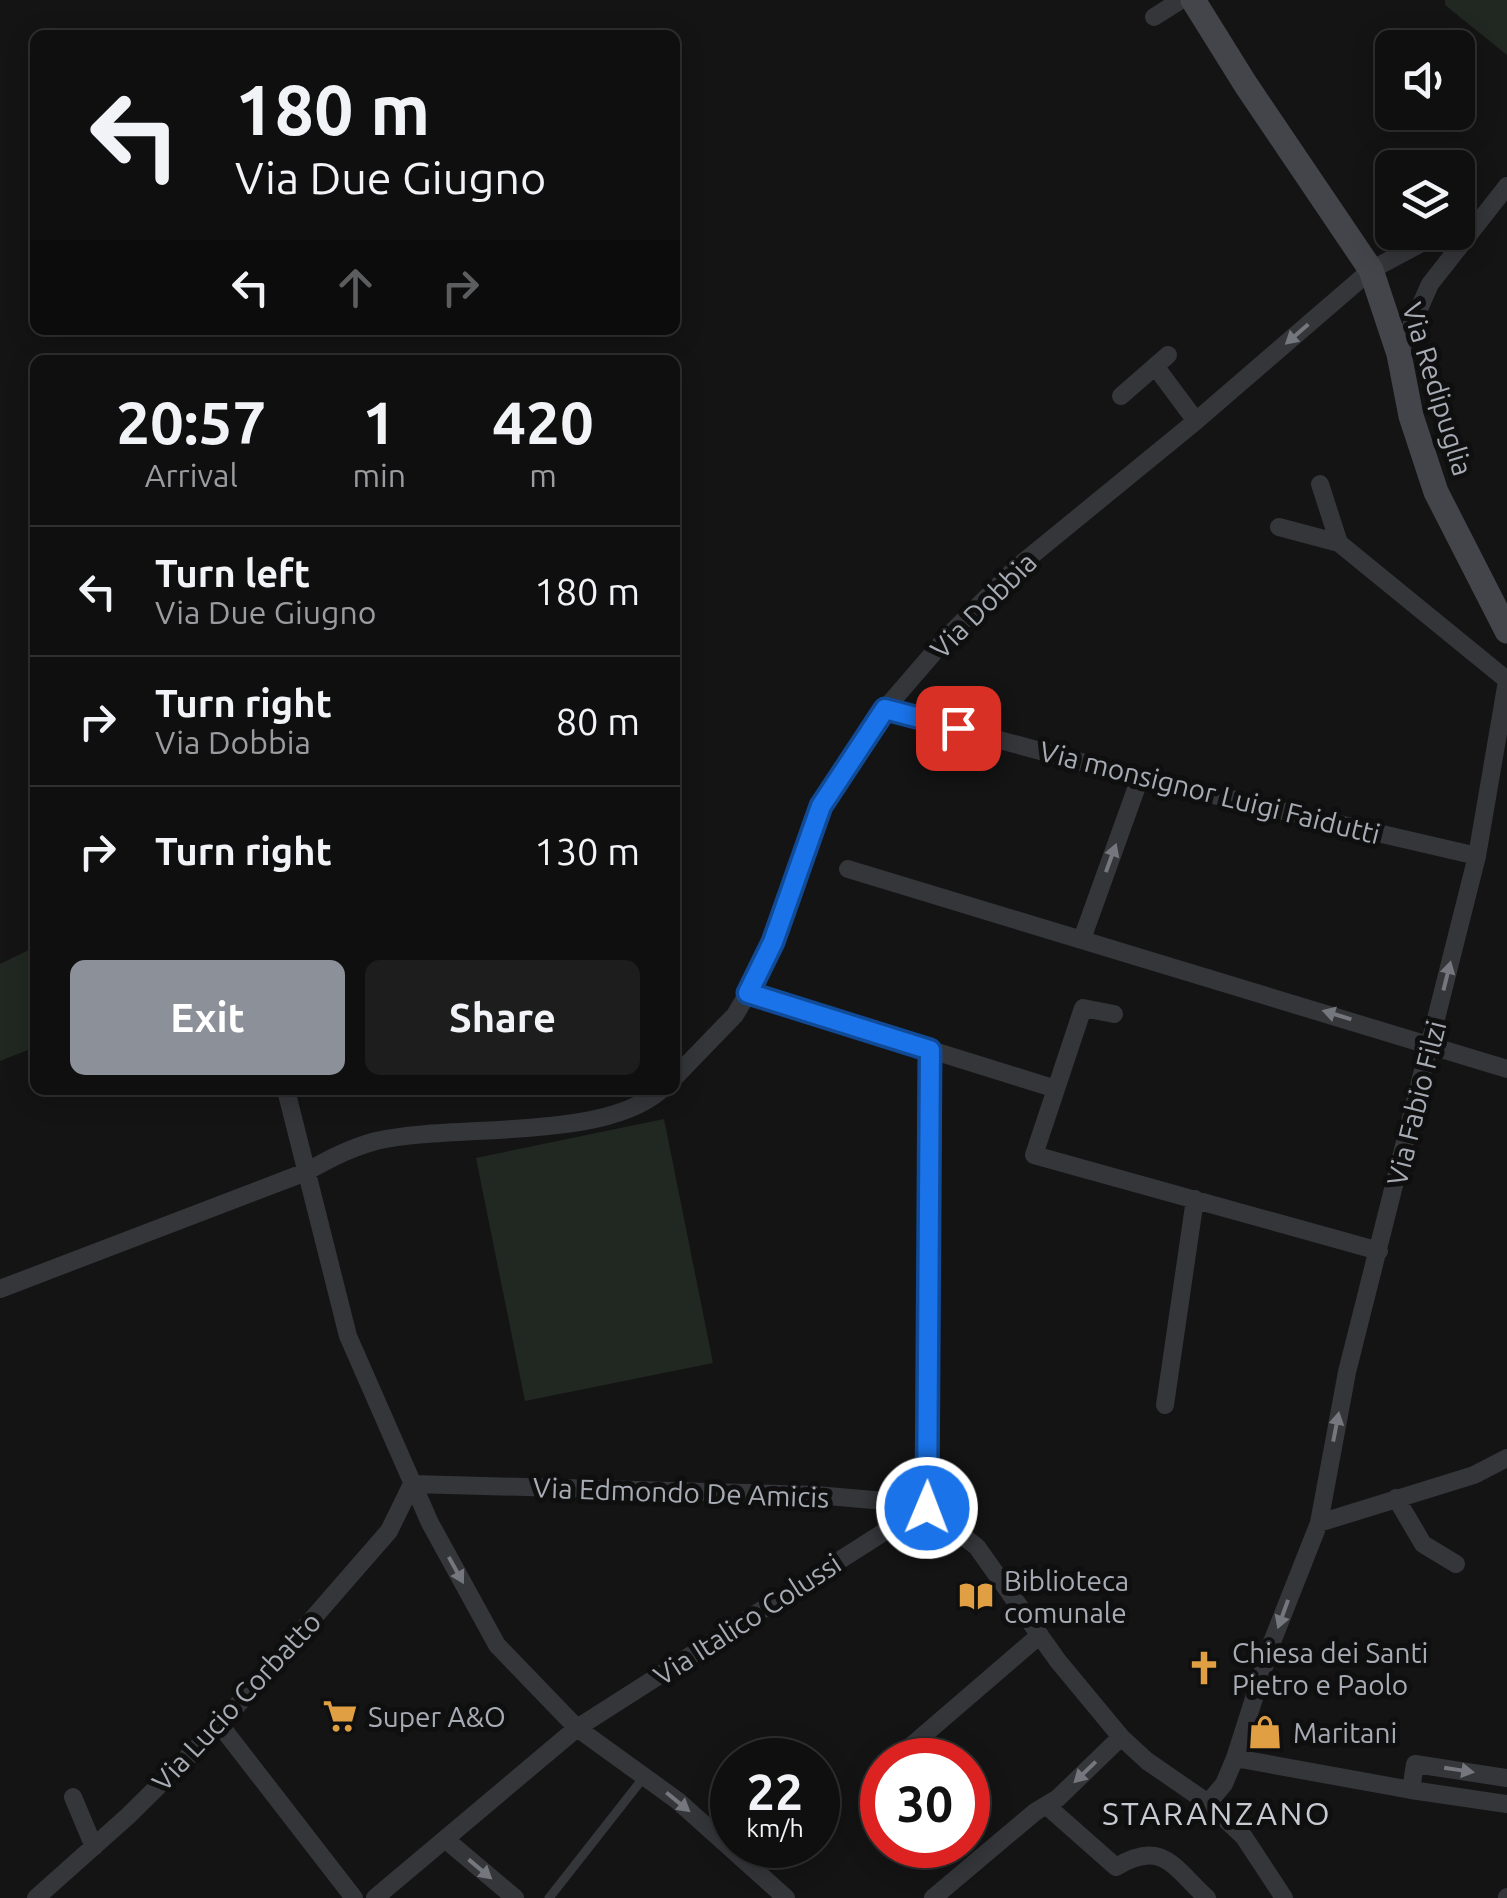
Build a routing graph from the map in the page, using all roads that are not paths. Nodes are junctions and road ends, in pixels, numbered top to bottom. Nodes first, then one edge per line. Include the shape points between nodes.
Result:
1 (1181, 0) edge
2 (1193, 0) edge
3 (1154, 17) dead end
4 (1507, 186) edge
5 (1490, 207) junction
6 (1475, 215) edge
7 (1408, 250) edge
8 (1371, 270) junction
9 (1399, 354) junction
10 (1121, 396) dead end
11 (1196, 421) junction
12 (1320, 484) dead end
13 (1278, 528) dead end
14 (1339, 542) junction
15 (1507, 631) edge
16 (1507, 681) edge
17 (885, 709) junction
18 (1140, 778) junction
19 (1477, 856) junction
20 (848, 869) dead end
21 (1082, 939) junction
22 (748, 993) junction
23 (1114, 1014) dead end
24 (1430, 1043) junction
25 (930, 1050) junction
26 (1507, 1069) edge
27 (680, 1073) edge
28 (1056, 1090) junction
29 (287, 1095) edge
30 (653, 1095) edge
31 (306, 1172) junction
32 (1194, 1199) junction
33 (1379, 1251) junction
34 (0, 1289) edge
35 (1165, 1405) dead end
36 (1507, 1458) edge
37 (412, 1484) junction
38 (1396, 1498) junction
39 (908, 1503) junction
40 (927, 1508) junction
41 (430, 1523) junction
42 (1319, 1523) junction
43 (390, 1531) junction
44 (1456, 1564) dead end
45 (1040, 1635) junction
46 (220, 1725) junction
47 (578, 1728) junction
48 (1121, 1737) junction
49 (920, 1738) edge
50 (1236, 1758) junction
51 (644, 1777) junction
52 (1507, 1778) edge
53 (1411, 1790) junction
54 (73, 1797) dead end
55 (1208, 1803) junction
56 (1507, 1804) edge
57 (1047, 1806) junction
58 (445, 1839) junction
59 (94, 1847) junction
60 (36, 1898) edge
61 (354, 1898) edge
62 (374, 1898) edge
63 (514, 1898) edge
64 (548, 1898) edge
65 (786, 1898) edge
66 (933, 1898) edge
67 (1207, 1898) edge
68 (1284, 1898) edge

1 - 3 street
2 - 8 street, Via Redipuglia
4 - 5 street
5 - 6 street
5 - 9 street via 1430,284
7 - 8 street, Via Dobbia
8 - 9 street, Via Redipuglia
8 -> 11 street, Via Dobbia
9 - 15 street, Via Redipuglia via 1436,492
10 - 11 street via 1162,361
11 - 17 street, Via Dobbia via 1016,569
12 - 14 street
13 - 14 street, Via Fabio Filzi
14 - 16 street, Via Fabio Filzi
16 - 19 street, Via Fabio Filzi
17 - 18 street, Via monsignor Luigi Faidutti
17 - 22 street, Via Dobbia via 821,806
18 - 19 street, Via monsignor Luigi Faidutti
21 -> 18 street
24 -> 19 street, Via Fabio Filzi
20 - 21 street
24 -> 21 street
22 - 25 street
22 - 27 street, Via Dobbia
23 - 28 street via 1083,1008
24 - 26 street
24 - 33 street, Via Fabio Filzi
25 - 28 street
25 - 40 street
28 - 32 street via 1034,1155
29 - 31 street
30 - 31 street via 596,1120 379,1140
31 - 34 street
31 - 37 street via 348,1336
32 - 33 street
32 - 35 street
42 -> 33 street, Via Fabio Filzi via 1347,1372
36 - 38 street
37 - 39 street, Via Edmondo De Amicis
37 - 41 street
37 - 43 street, Via Lucio Corbatto
38 - 42 street
38 - 44 street via 1423,1544
39 - 40 street, Via Edmondo De Amicis
39 - 47 street, Via Italico Colussi via 895,1525
40 - 45 street, Via Edmondo De Amicis via 977,1547
41 - 43 street
41 -> 47 street via 497,1644
42 -> 50 street, Via Fabio Filzi
43 - 46 street, Via Lucio Corbatto
45 - 48 street, Via Edmondo De Amicis
45 - 49 street
46 - 59 street, Via Lucio Corbatto
46 - 61 street
47 - 51 street
47 - 58 street, Via Italico Colussi
48 - 55 street, Via Edmondo De Amicis
48 -> 57 street
50 - 53 street
50 - 55 street, Via Fabio Filzi
51 - 64 lane
51 -> 65 street
53 -> 52 street via 1416,1764
53 - 56 street
54 - 59 street
55 - 68 street, Via Edmondo De Amicis via 1244,1837
57 - 66 street
57 - 67 street via 1116,1868 1143,1853 1158,1854
58 - 62 street, Via Italico Colussi
58 -> 63 street
59 - 60 street, Via Lucio Corbatto

